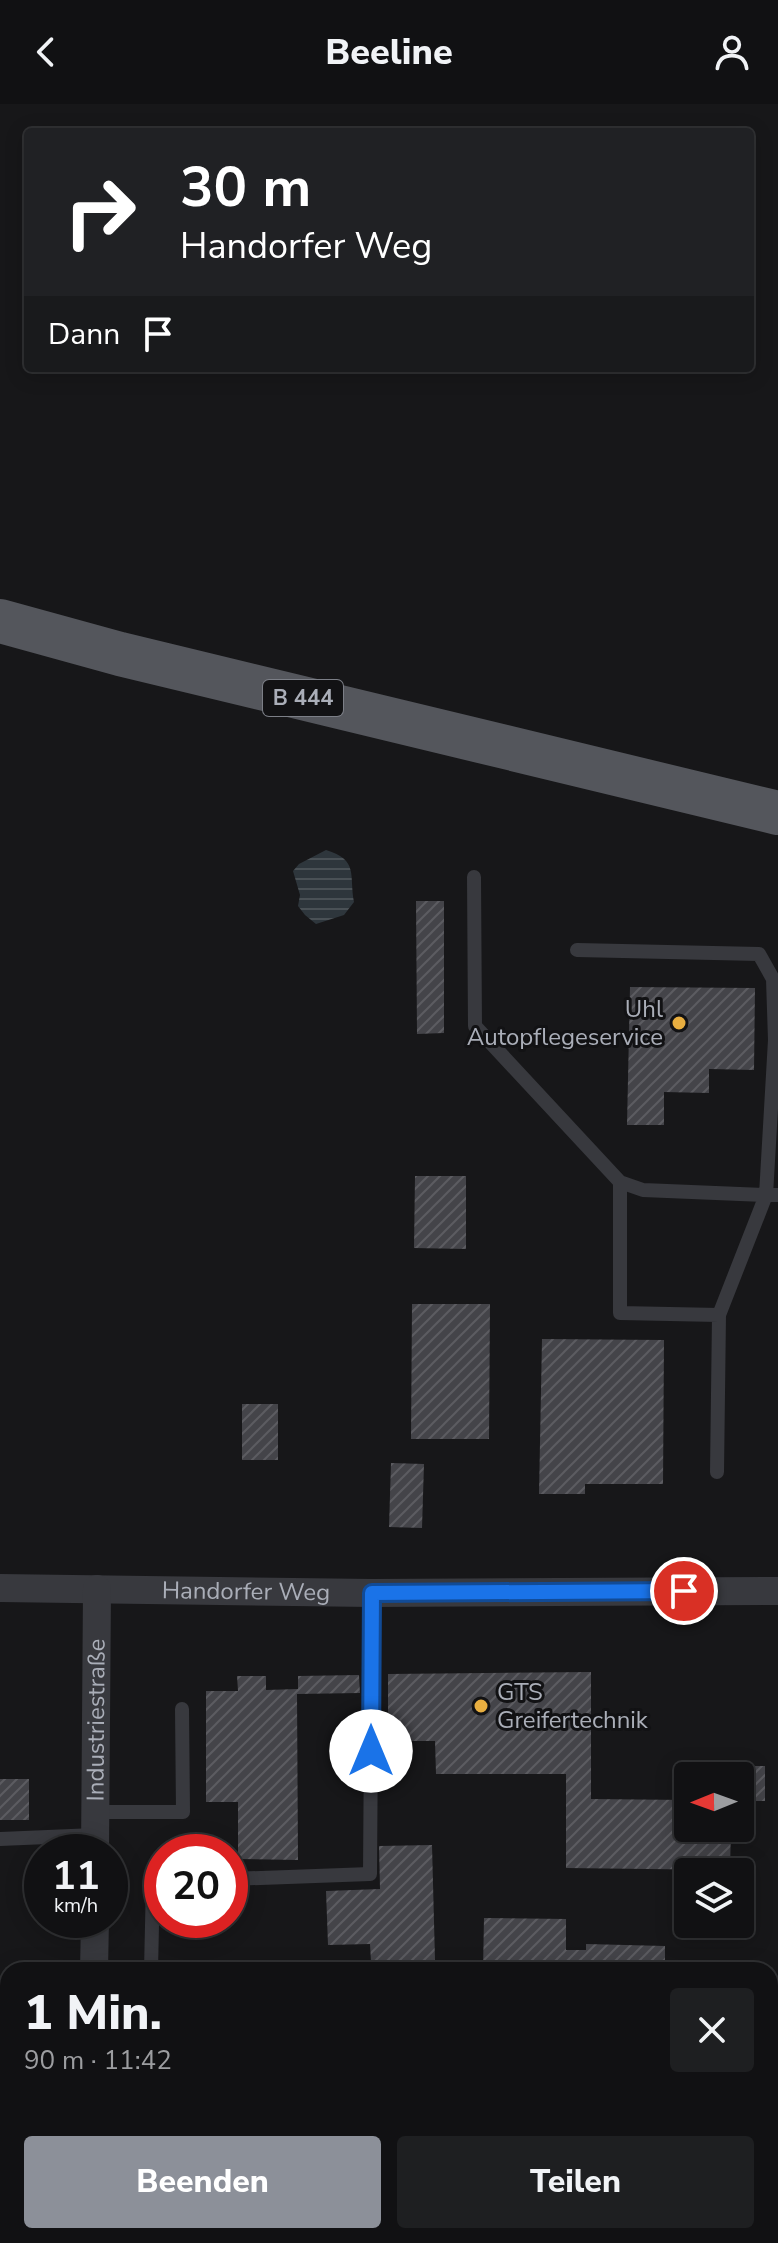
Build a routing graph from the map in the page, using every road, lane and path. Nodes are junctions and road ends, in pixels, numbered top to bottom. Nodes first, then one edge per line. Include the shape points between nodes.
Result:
1 (0, 621) edge
2 (778, 813) edge
3 (474, 877) dead end
4 (577, 950) dead end
5 (776, 1040) edge
6 (620, 1182) junction
7 (772, 1195) edge
8 (719, 1315) junction
9 (717, 1472) dead end
10 (0, 1588) edge
11 (97, 1589) junction
12 (778, 1591) edge
13 (372, 1593) junction
14 (182, 1709) dead end
15 (95, 1833) edge
16 (0, 1839) edge
17 (248, 1878) edge
18 (95, 1938) edge
19 (152, 1938) edge
20 (94, 1962) edge
21 (151, 1962) edge

1 - 2 main road, B 444
3 - 6 lane via 475,1026
4 - 5 lane via 759,954 773,979
5 - 7 lane
6 - 7 lane via 643,1190
6 - 8 lane via 620,1313
7 - 8 lane
8 - 9 lane
10 - 11 street, Handorfer Weg
11 - 13 street, Handorfer Weg
11 - 15 street, Industriestraße
12 - 13 street, Handorfer Weg
13 - 17 lane via 370,1874
14 - 15 lane via 183,1812
15 - 16 lane
18 - 20 street
19 - 21 lane

